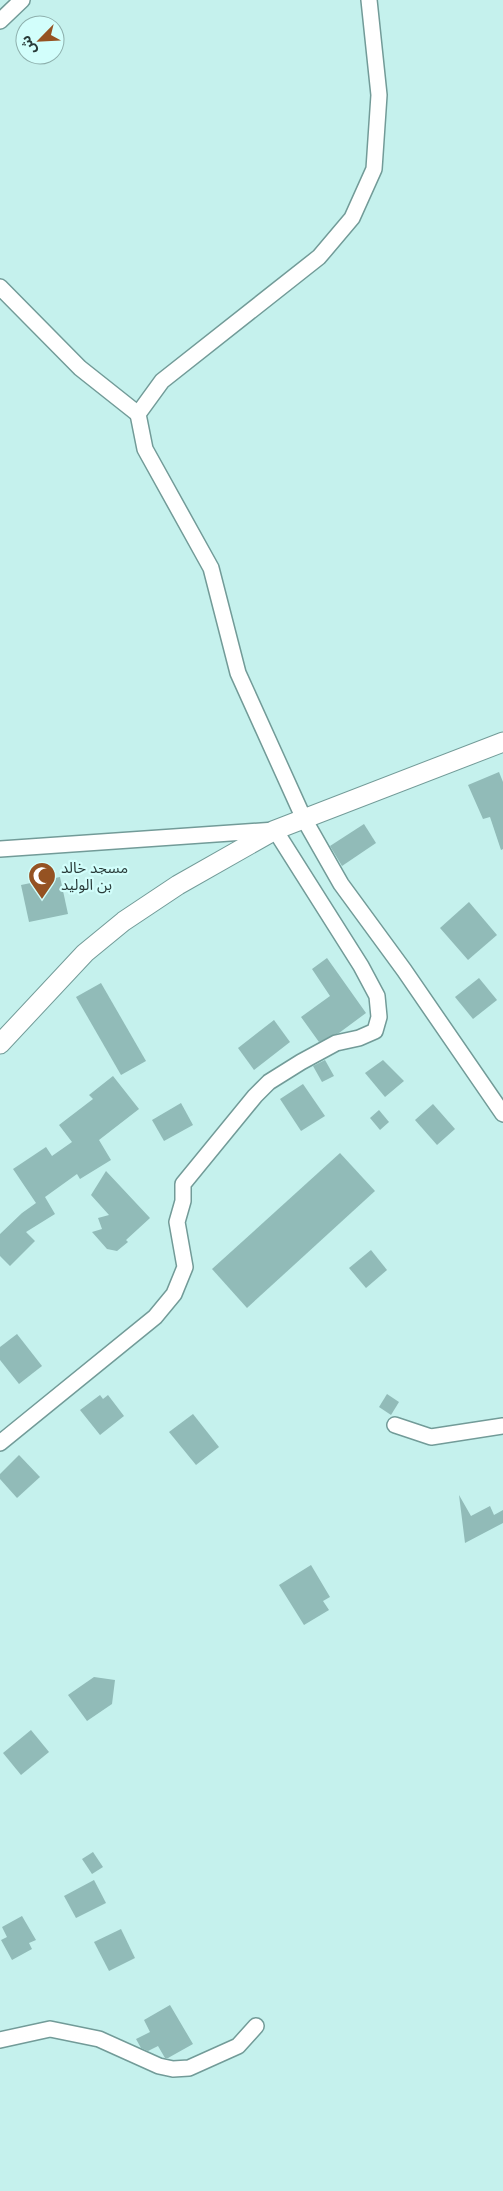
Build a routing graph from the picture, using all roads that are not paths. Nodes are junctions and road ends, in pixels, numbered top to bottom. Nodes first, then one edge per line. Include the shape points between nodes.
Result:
1 (22, 0) edge
2 (370, 0) edge
3 (0, 21) edge
4 (0, 287) edge
5 (138, 414) junction
6 (503, 742) edge
7 (304, 819) junction
8 (275, 830) junction
9 (0, 849) edge
10 (0, 1044) edge
11 (503, 1114) edge
12 (395, 1425) dead end
13 (503, 1426) edge
14 (0, 1444) edge
15 (256, 2026) dead end
16 (0, 2040) edge

1 - 3 street
2 - 5 street via 379,95 374,169 352,218 319,257 162,381
4 - 5 street via 80,368
5 - 7 street via 145,449 211,568 238,673
6 - 7 street
7 - 8 street
7 - 11 street via 341,884
8 - 9 street
8 - 10 street via 178,885 124,921 85,953
8 - 14 street via 377,996 379,1017 374,1031 336,1043 301,1062 269,1082 255,1096 183,1184 183,1201 177,1222 185,1267 174,1294 155,1317
12 - 13 street via 431,1437
15 - 16 street via 238,2046 189,2068 173,2069 99,2039 50,2029

